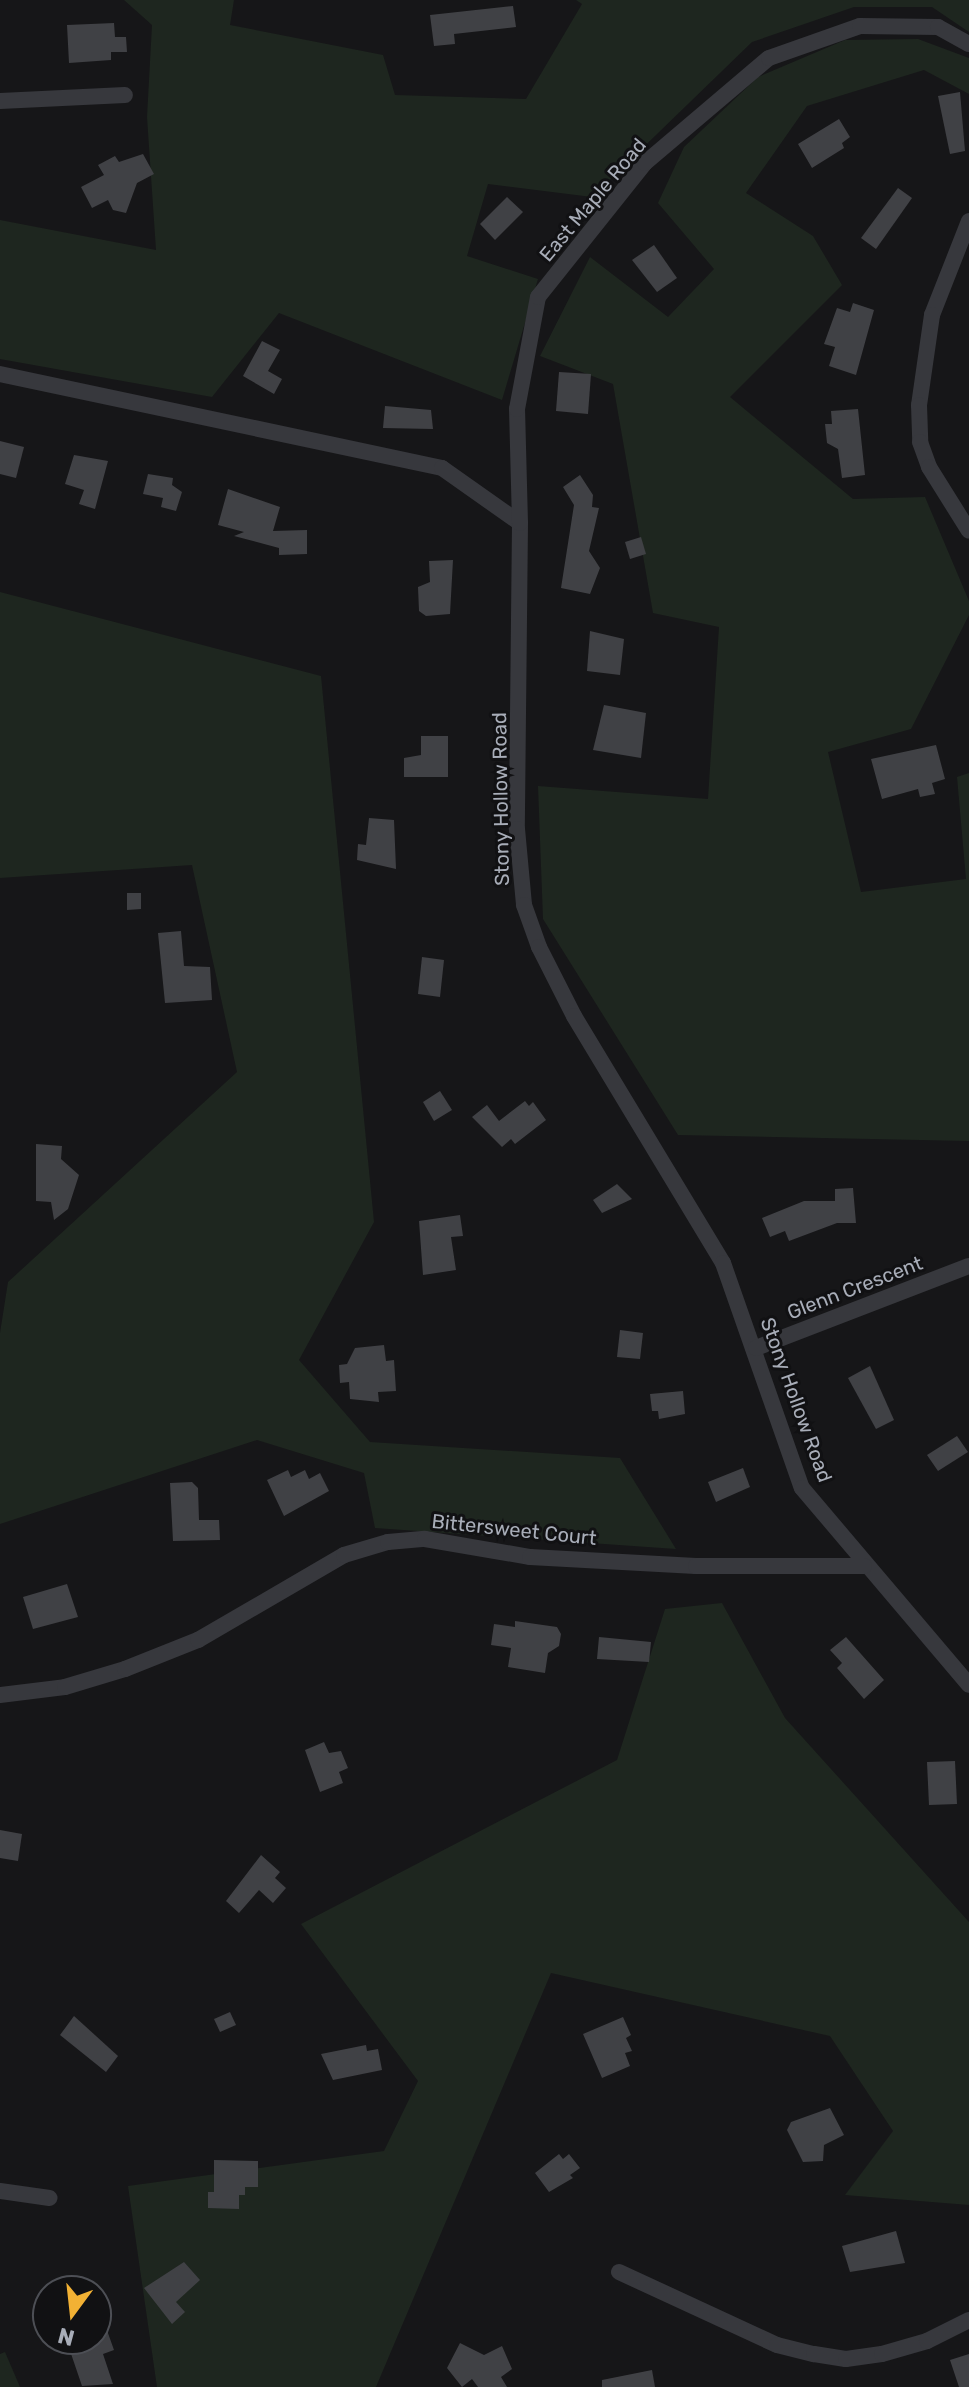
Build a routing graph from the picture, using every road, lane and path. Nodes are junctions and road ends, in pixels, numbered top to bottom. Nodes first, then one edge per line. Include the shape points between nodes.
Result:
1 (969, 44) edge
2 (125, 95) dead end
3 (0, 101) edge
4 (969, 221) edge
5 (0, 374) edge
6 (520, 523) junction
7 (969, 531) edge
8 (969, 1266) edge
9 (756, 1348) junction
10 (864, 1566) junction
11 (969, 1685) edge
12 (0, 1695) edge
13 (0, 2191) edge
14 (50, 2198) dead end
15 (619, 2272) dead end
16 (969, 2320) edge

1 - 6 street, East Maple Road via 938,27 860,26 769,58 645,163 538,297 517,409
2 - 3 street
4 - 7 street via 932,315 919,405 920,442 929,467
5 - 6 street via 442,468
6 - 9 street, Stony Hollow Road via 517,829 524,905 574,1016 723,1263
8 - 9 street, Glenn Crescent
9 - 10 street, Stony Hollow Road via 802,1488
10 - 11 street, Stony Hollow Road
10 - 12 street, Bittersweet Court via 696,1566 530,1557 425,1539 388,1542 344,1555 198,1640 125,1669 65,1687
13 - 14 street
15 - 16 street via 777,2345 846,2359 927,2341

